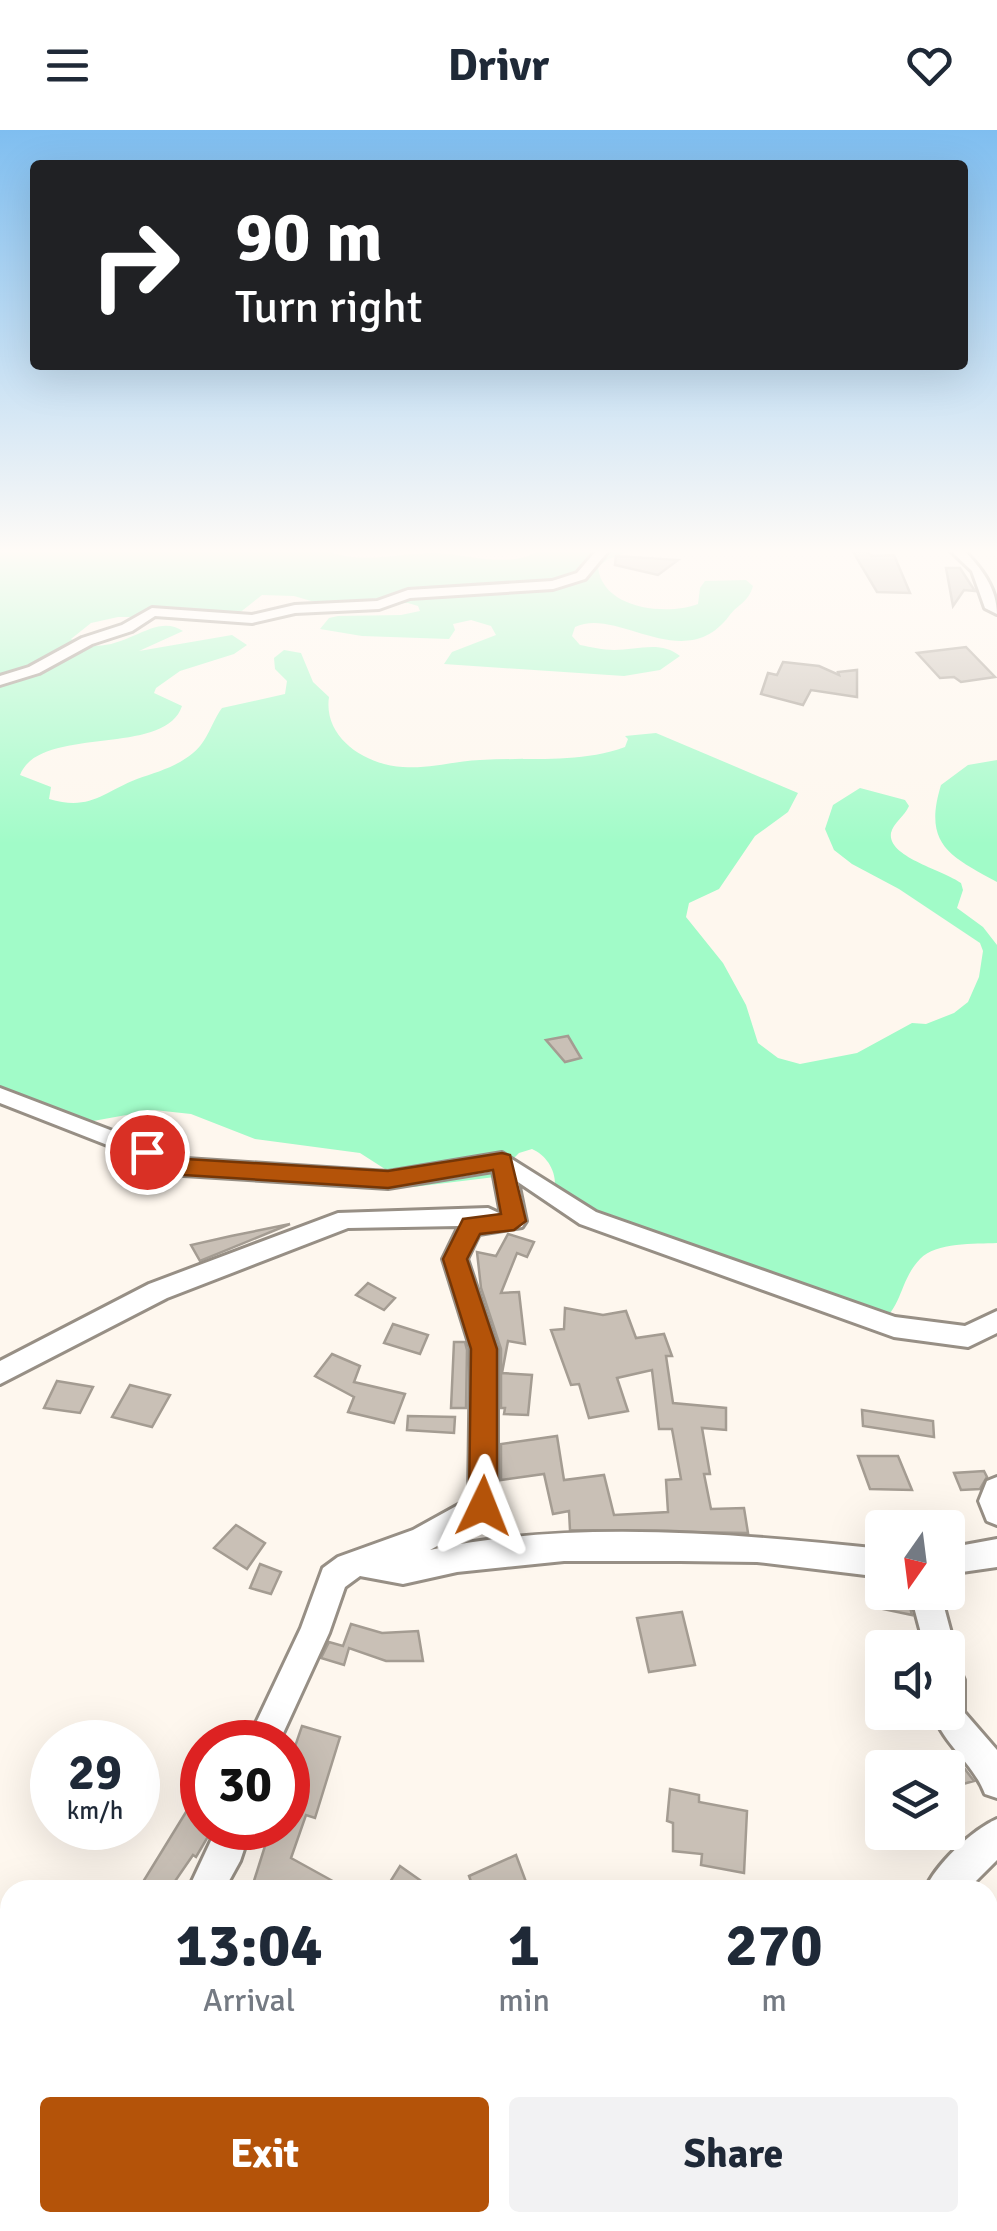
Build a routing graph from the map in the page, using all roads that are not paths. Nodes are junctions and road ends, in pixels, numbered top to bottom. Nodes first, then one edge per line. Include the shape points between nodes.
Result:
1 (73, 648) edge
2 (0, 681) edge
3 (0, 1095) edge
4 (502, 1161) junction
5 (514, 1221) junction
6 (997, 1321) edge
7 (0, 1372) edge
8 (997, 1490) edge
9 (997, 1512) edge
10 (997, 1553) edge
11 (965, 1558) edge
12 (865, 1561) edge
13 (358, 1563) junction
14 (271, 1720) edge
15 (958, 1730) edge
16 (997, 1782) edge
17 (997, 1836) edge
18 (227, 1850) edge
19 (211, 1880) edge
20 (952, 1880) edge

1 - 2 street
3 - 4 street via 184,1167 388,1180
4 - 5 street
4 - 6 street via 588,1218 894,1327 968,1337
5 - 7 street via 346,1220 158,1291
5 - 13 street via 472,1226 455,1259 484,1349 483,1506 422,1540
8 - 9 street
10 - 11 street
12 - 13 street via 767,1550 564,1548 404,1570
13 - 14 street via 333,1578
15 - 16 street
17 - 20 street
18 - 19 street

